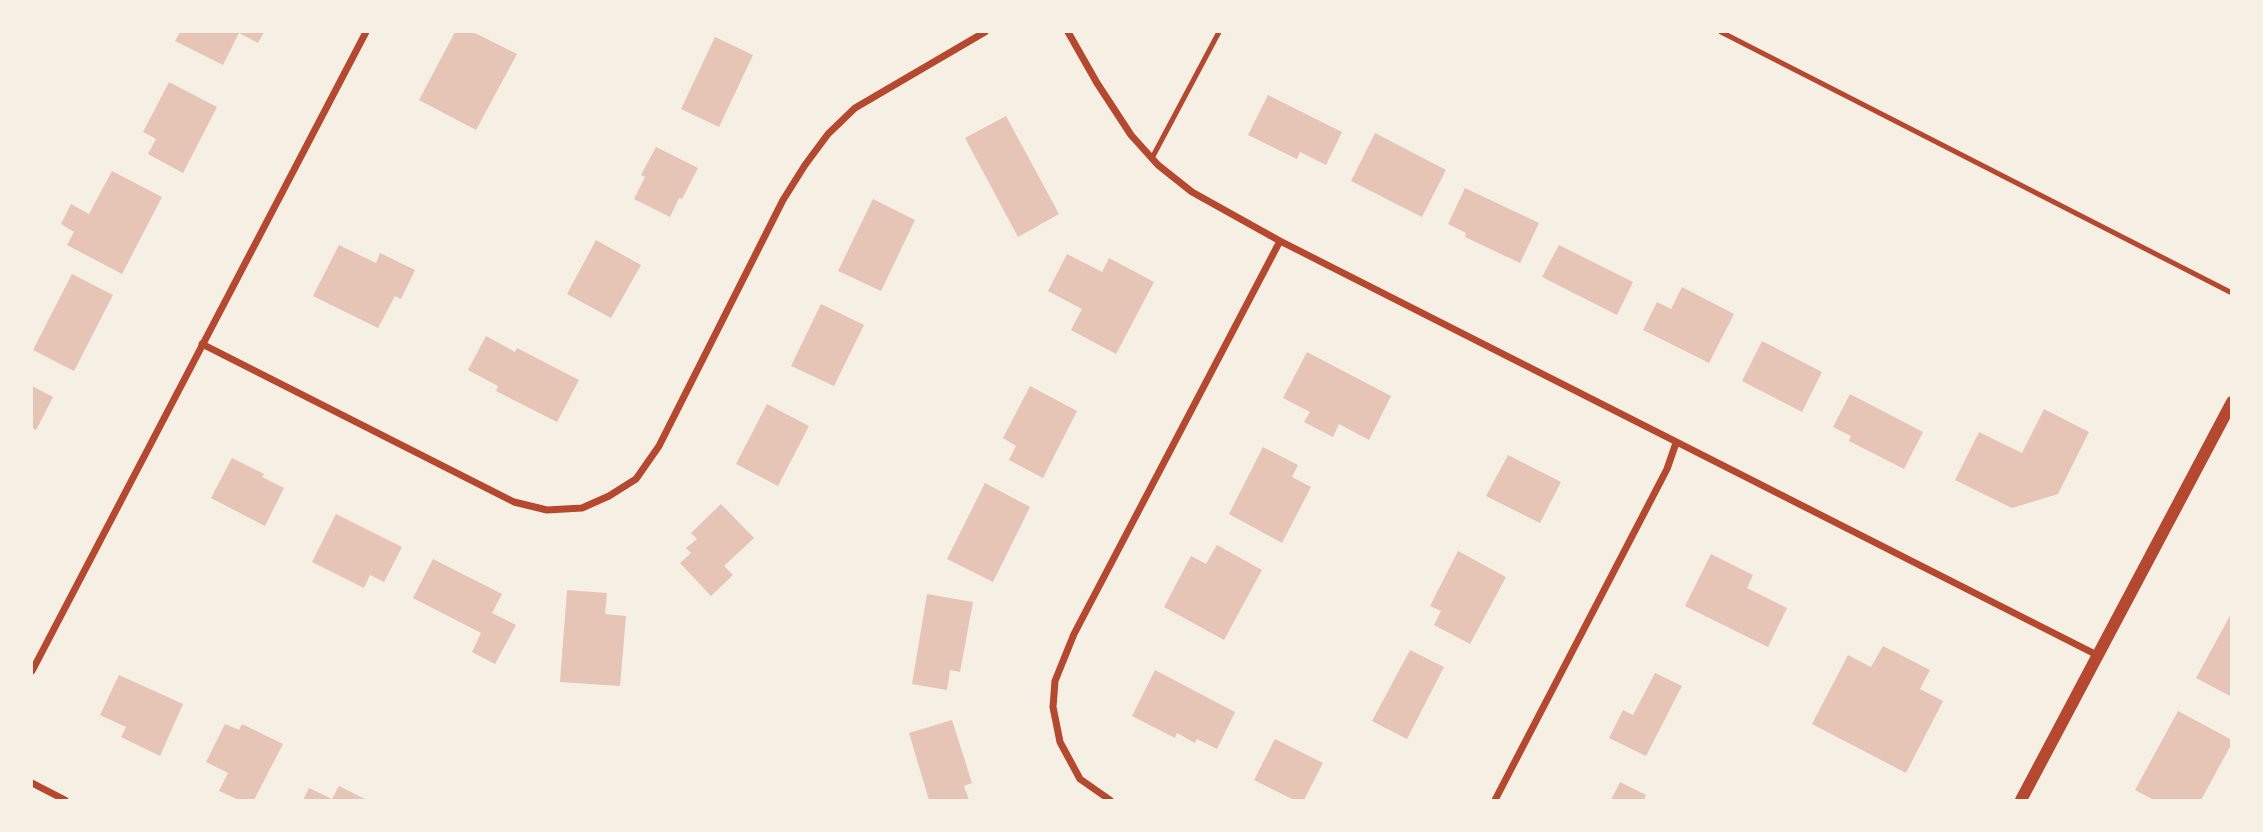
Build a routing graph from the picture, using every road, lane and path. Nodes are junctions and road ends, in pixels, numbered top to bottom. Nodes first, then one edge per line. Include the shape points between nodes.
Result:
1 (366, 32) edge
2 (985, 32) edge
3 (1068, 32) edge
4 (1219, 32) edge
5 (1721, 32) edge
6 (1152, 158) junction
7 (1280, 240) junction
8 (2231, 293) edge
9 (202, 344) junction
10 (2231, 402) edge
11 (1676, 443) junction
12 (2097, 655) junction
13 (32, 671) edge
14 (32, 783) edge
15 (65, 800) edge
16 (1110, 800) edge
17 (1495, 800) edge
18 (2021, 800) edge

1 - 9 street
2 - 9 street via 855,107 828,134 783,200 659,446 636,479 582,508 547,510 514,502
3 - 6 street via 1124,124
4 - 6 lane
5 - 8 lane
6 - 7 street via 1192,192
7 - 11 street
7 - 16 street via 1074,634 1055,681 1052,707 1060,742 1080,779
9 - 13 street
10 - 12 street
11 - 12 street
11 - 17 street
12 - 18 street
14 - 15 street

